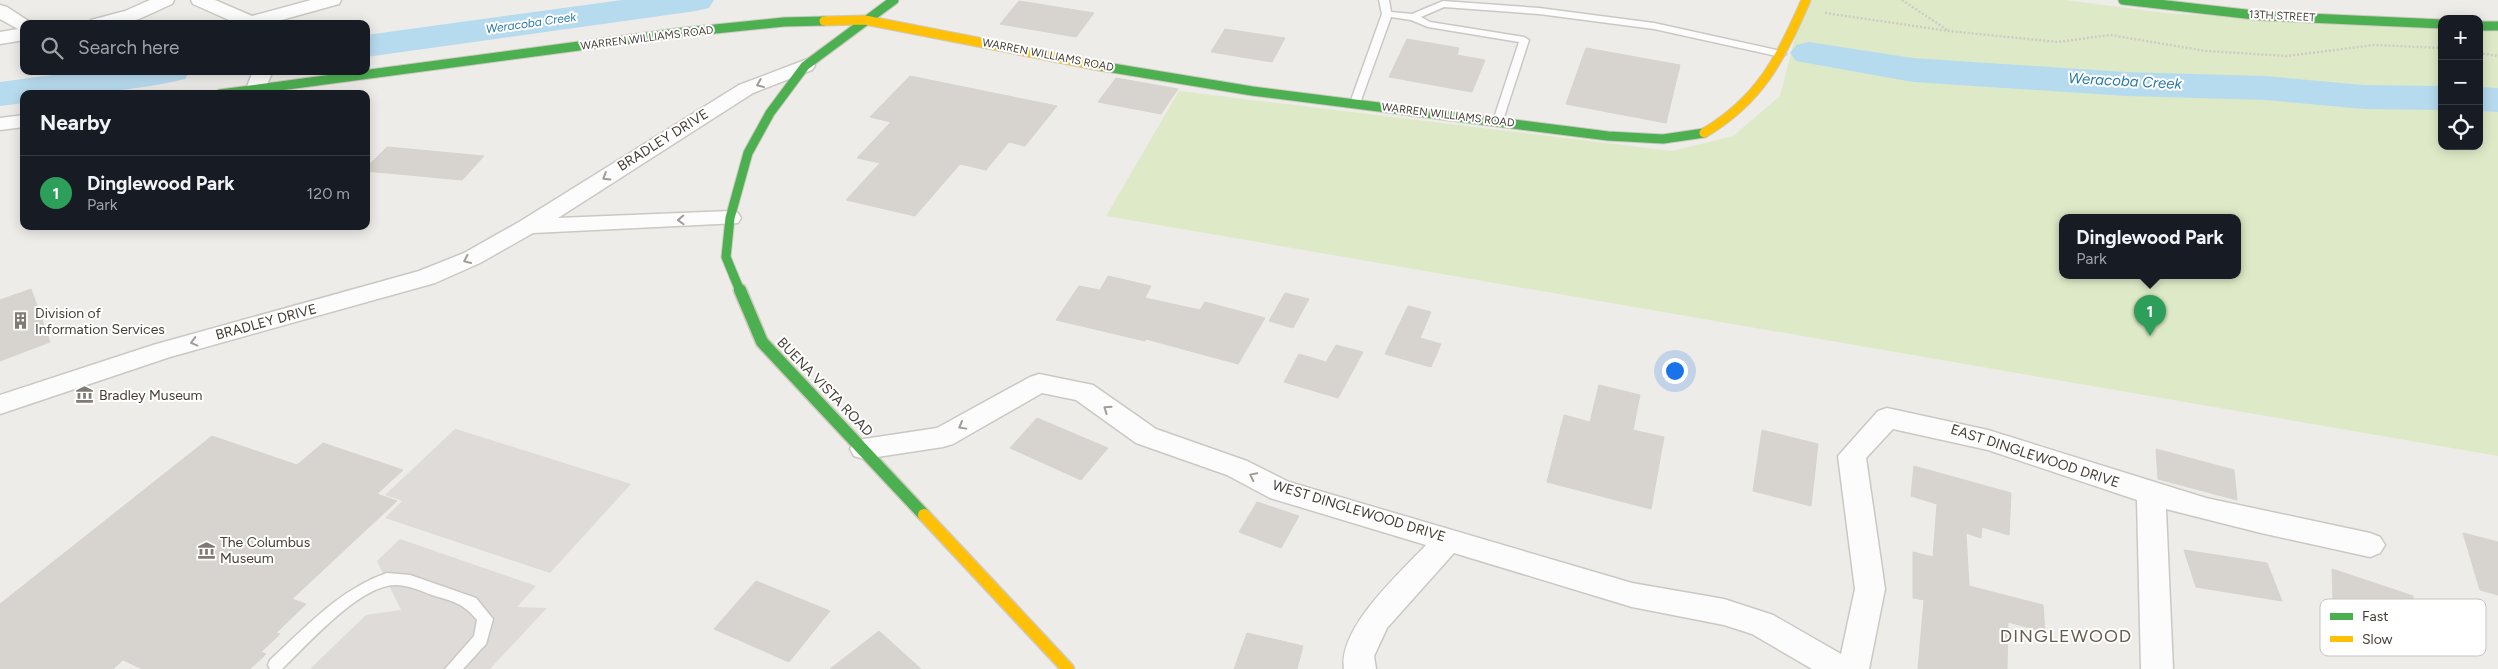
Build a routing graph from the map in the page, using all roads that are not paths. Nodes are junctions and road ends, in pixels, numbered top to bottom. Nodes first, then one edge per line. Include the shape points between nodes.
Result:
1 (164, 0) edge
2 (200, 0) edge
3 (332, 0) edge
4 (894, 0) edge
5 (1384, 0) edge
6 (2124, 0) edge
7 (2185, 4) edge
8 (1804, 5) edge
9 (0, 12) edge
10 (1387, 14) junction
11 (1413, 17) junction
12 (113, 20) edge
13 (246, 20) edge
14 (263, 20) edge
15 (865, 20) junction
16 (20, 23) edge
17 (2438, 24) edge
18 (2483, 26) edge
19 (2498, 26) edge
20 (20, 35) edge
21 (0, 38) edge
22 (1781, 54) junction
23 (805, 66) junction
24 (370, 67) edge
25 (303, 75) edge
26 (259, 80) edge
27 (231, 90) edge
28 (1355, 104) junction
29 (1498, 121) junction
30 (20, 122) edge
31 (0, 124) edge
32 (730, 218) junction
33 (527, 227) junction
34 (0, 406) edge
35 (864, 449) junction
36 (2151, 494) junction
37 (1449, 539) junction
38 (2370, 545) dead end
39 (276, 665) dead end
40 (453, 669) edge
41 (1068, 669) edge
42 (1360, 669) edge
43 (1839, 669) edge
44 (1854, 669) edge
45 (2157, 669) edge

1 - 12 street
2 - 13 street
3 - 14 street
4 - 15 street, BUENA VISTA ROAD
5 - 10 lane
6 - 7 street, 13TH STREET
7 - 17 street, 13TH STREET via 2263,16
8 - 22 street, WARREN WILLIAMS ROAD
9 - 16 street
10 - 11 lane
10 - 28 lane
11 - 22 lane via 1443,4 1539,11 1654,26
11 - 29 lane via 1428,24 1524,40
15 - 23 street, BUENA VISTA ROAD
15 - 24 street, WARREN WILLIAMS ROAD via 784,22
15 - 28 street, WARREN WILLIAMS ROAD via 1133,72
18 - 19 street
20 - 21 street
22 - 29 street, WARREN WILLIAMS ROAD via 1762,89 1726,122 1701,134 1680,139 1614,136
23 - 32 street, BUENA VISTA ROAD via 770,113 748,153
23 -> 33 street, BRADLEY DRIVE via 746,90
25 - 26 street, WARREN WILLIAMS ROAD
26 - 27 street, WARREN WILLIAMS ROAD
28 - 29 street, WARREN WILLIAMS ROAD
30 - 31 street
32 -> 33 street, BRADLEY DRIVE
32 - 35 street, BUENA VISTA ROAD via 726,258 762,342
33 -> 34 street, BRADLEY DRIVE via 472,258 427,277 162,351
37 -> 35 street, WEST DINGLEWOOD DRIVE via 1280,490 1236,468 1146,436 1084,392 1039,383 943,437
35 - 41 street, BUENA VISTA ROAD
36 - 38 street, EAST DINGLEWOOD DRIVE via 2212,512
36 - 44 street, EAST DINGLEWOOD DRIVE via 2012,446 1931,424 1887,418 1852,456 1870,589
36 - 45 street
37 - 42 street via 1376,619 1358,656
37 - 43 street, WEST DINGLEWOOD DRIVE via 1632,596 1724,612 1762,624
39 - 40 lane via 334,610 364,588 387,579 410,580 471,602 485,619 481,638

